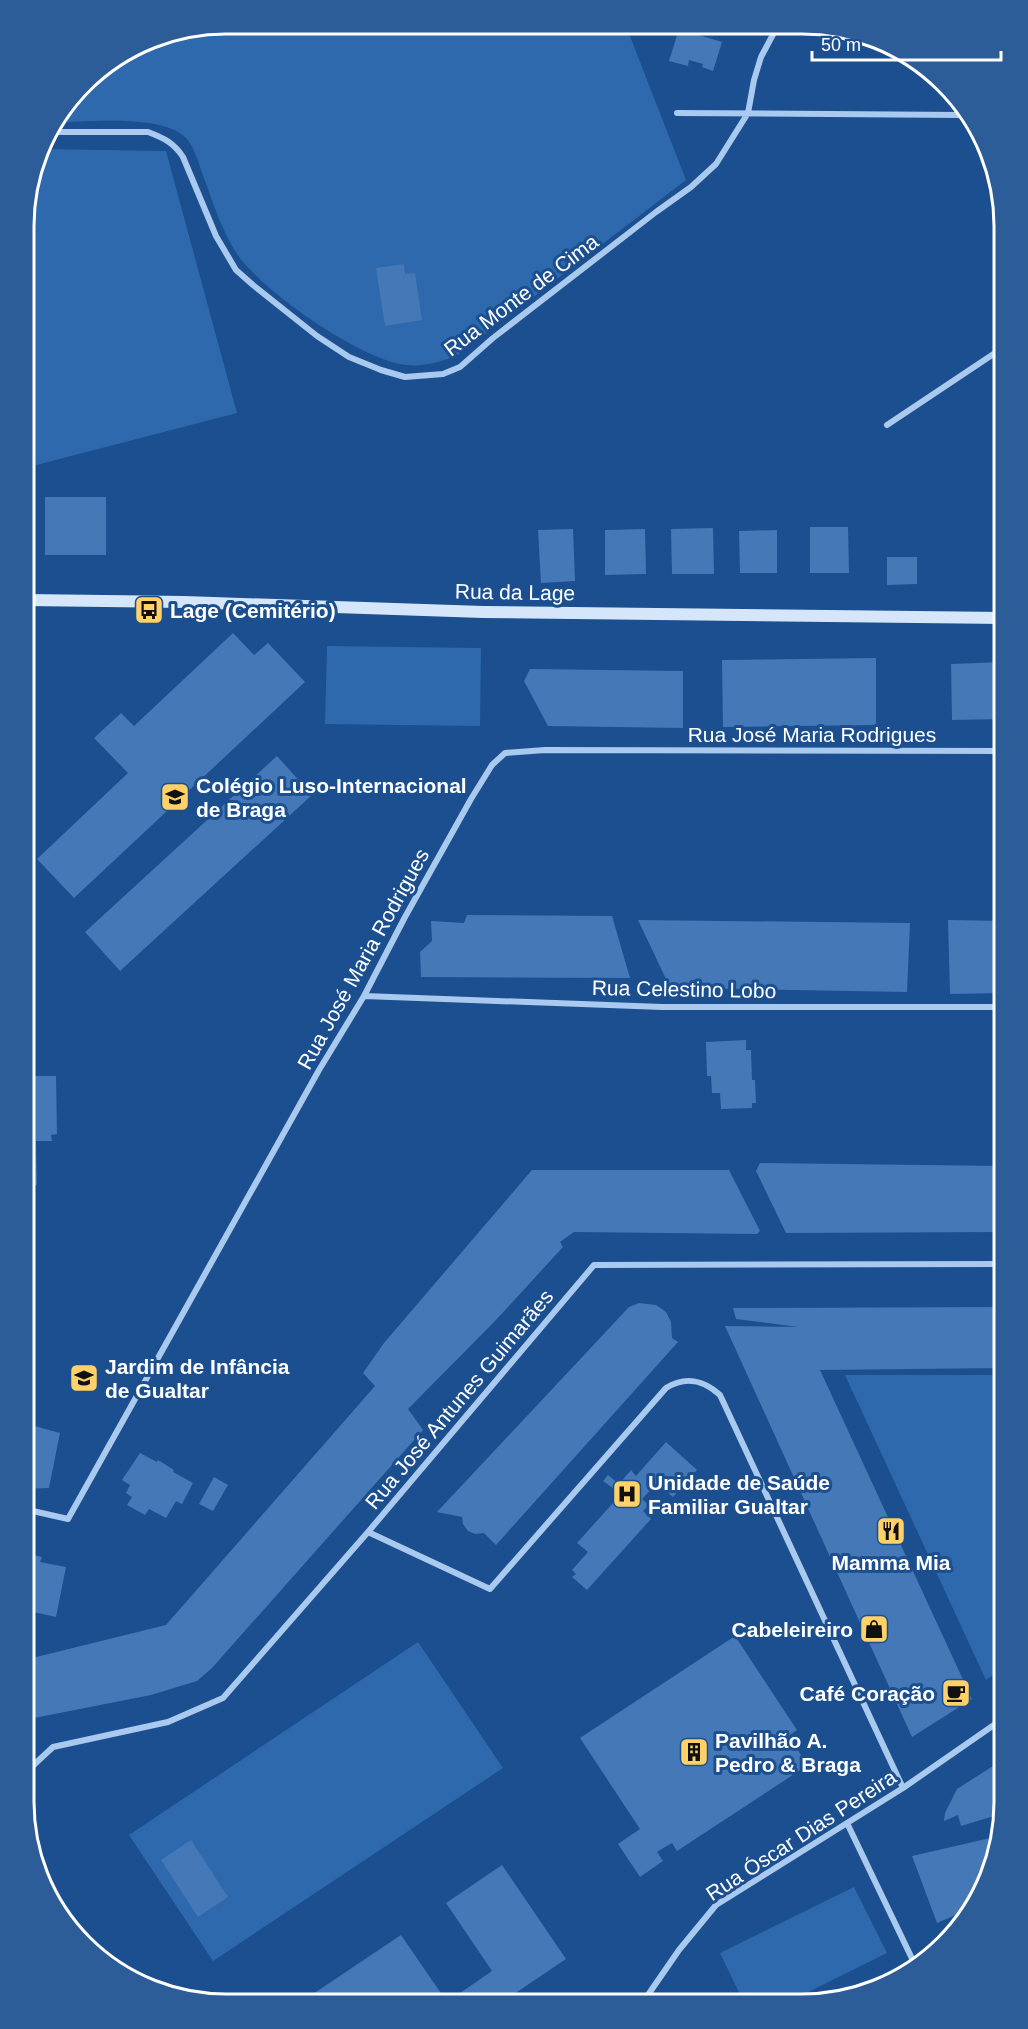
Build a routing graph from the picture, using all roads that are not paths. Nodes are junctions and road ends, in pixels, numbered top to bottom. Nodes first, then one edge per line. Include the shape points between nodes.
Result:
1 (772, 34) edge
2 (677, 113) dead end
3 (748, 113) junction
4 (957, 115) edge
5 (60, 132) edge
6 (994, 354) edge
7 (887, 425) dead end
8 (34, 600) edge
9 (994, 618) edge
10 (994, 751) edge
11 (364, 996) junction
12 (994, 1007) edge
13 (993, 1264) edge
14 (34, 1511) edge
15 (368, 1532) junction
16 (993, 1726) edge
17 (34, 1765) edge
18 (903, 1788) junction
19 (847, 1823) junction
20 (912, 1960) edge
21 (648, 1995) edge

1 - 3 street via 753,80
2 - 3 street
3 - 4 street
3 - 5 street, Rua Monte de Cima via 716,164 691,187 460,367 425,376 381,370 349,357 236,270 216,236 175,145 148,132
6 - 7 street
8 - 9 street, Rua da Lage via 483,612
10 - 11 street, Rua José Maria Rodrigues via 505,753 492,765 471,799
11 - 12 street, Rua Celestino Lobo via 662,1007
11 - 14 street, Rua José Maria Rodrigues via 68,1519
13 - 15 street, Rua José Antunes Guimarães via 594,1265
15 - 17 street, Rua José Antunes Guimarães via 223,1698 168,1722 53,1747
15 - 18 street via 490,1589 666,1388 686,1380 705,1383 720,1395
16 - 18 street, Rua Óscar Dias Pereira
18 - 19 street, Rua Óscar Dias Pereira
19 - 20 street
19 - 21 street, Rua Óscar Dias Pereira via 716,1905

